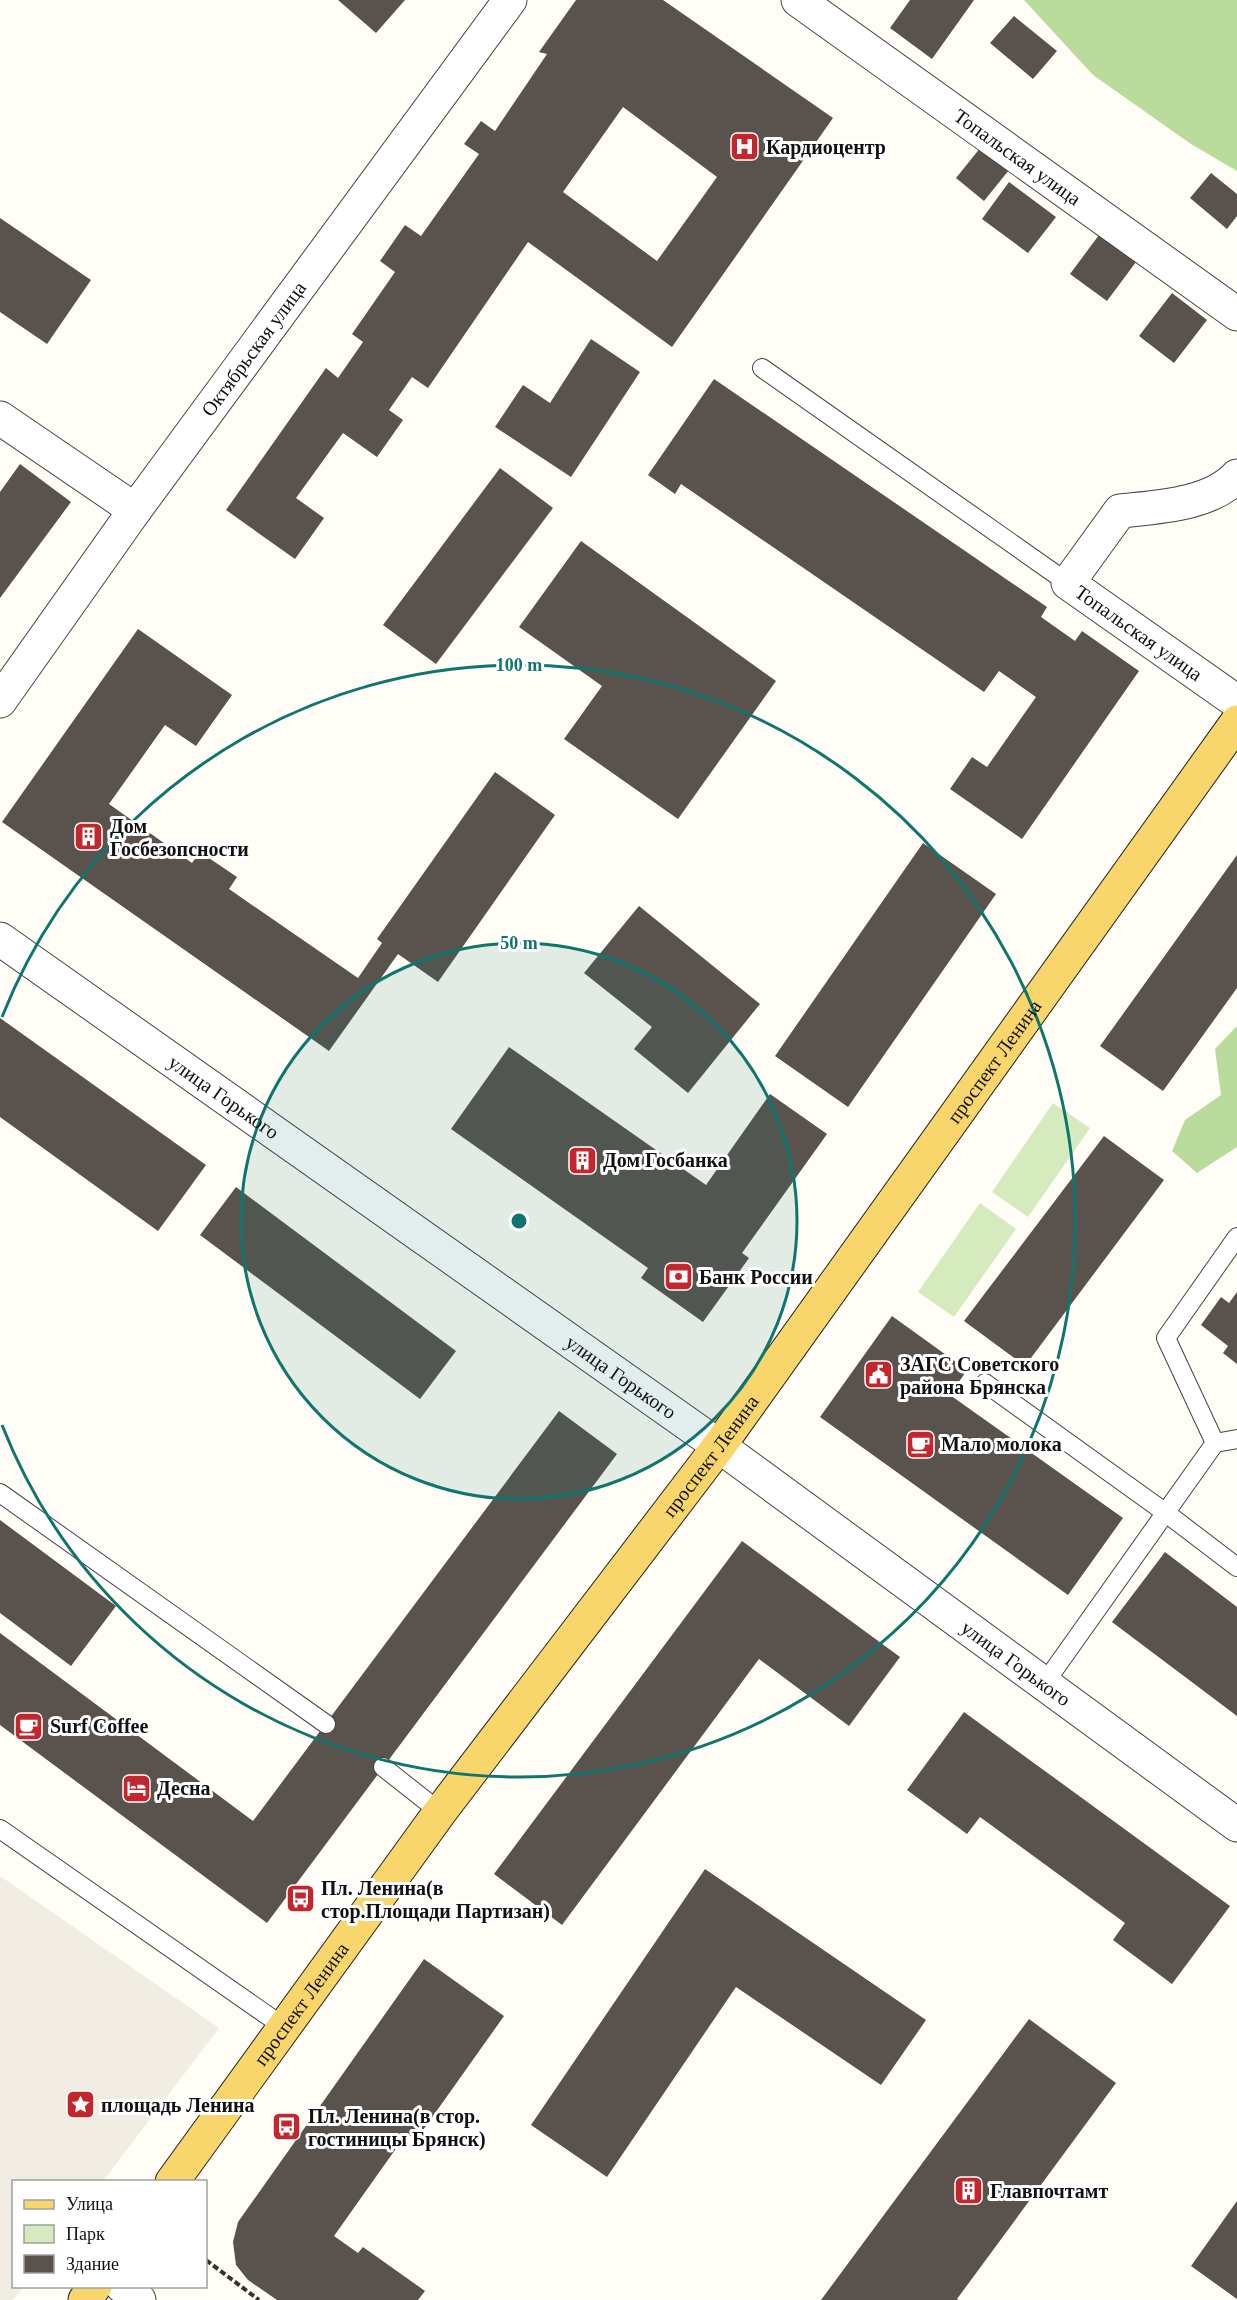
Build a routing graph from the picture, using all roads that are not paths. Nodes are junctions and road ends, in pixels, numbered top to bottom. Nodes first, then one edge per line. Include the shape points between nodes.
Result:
1 (510, 0) edge
2 (798, 0) edge
3 (1237, 314) edge
4 (762, 368) dead end
5 (0, 418) edge
6 (1237, 476) edge
7 (135, 510) junction
8 (1068, 583) junction
9 (0, 701) edge
10 (1237, 702) edge
11 (1237, 722) edge
12 (0, 939) edge
13 (1237, 1238) edge
14 (985, 1383) dead end
15 (1237, 1439) edge
16 (1215, 1443) junction
17 (719, 1446) junction
18 (0, 1493) edge
19 (1166, 1513) junction
20 (1237, 1567) edge
21 (1044, 1684) junction
22 (326, 1724) dead end
23 (384, 1767) dead end
24 (440, 1812) junction
25 (1237, 1825) edge
26 (0, 1828) edge
27 (284, 2027) junction
28 (173, 2180) edge
29 (124, 2288) edge
30 (139, 2300) edge

1 - 7 street, Октябрьская улица
2 - 3 street, Топальская улица
4 - 8 lane
5 - 7 street
6 - 8 street, Топальская улица via 1229,484 1182,505 1120,512
7 - 9 street, Октябрьская улица
8 - 10 street, Топальская улица
11 - 17 main road, проспект Ленина
12 - 17 street, улица Горького
13 - 16 lane via 1166,1338
14 - 19 lane
15 - 16 lane
16 - 19 lane
17 - 21 street, улица Горького
17 - 24 main road, проспект Ленина
18 - 22 lane
19 - 20 lane
19 - 21 lane
21 - 25 street, улица Горького
23 - 24 lane
24 - 27 main road, проспект Ленина
26 - 27 lane
27 - 28 main road, проспект Ленина
29 - 30 street

